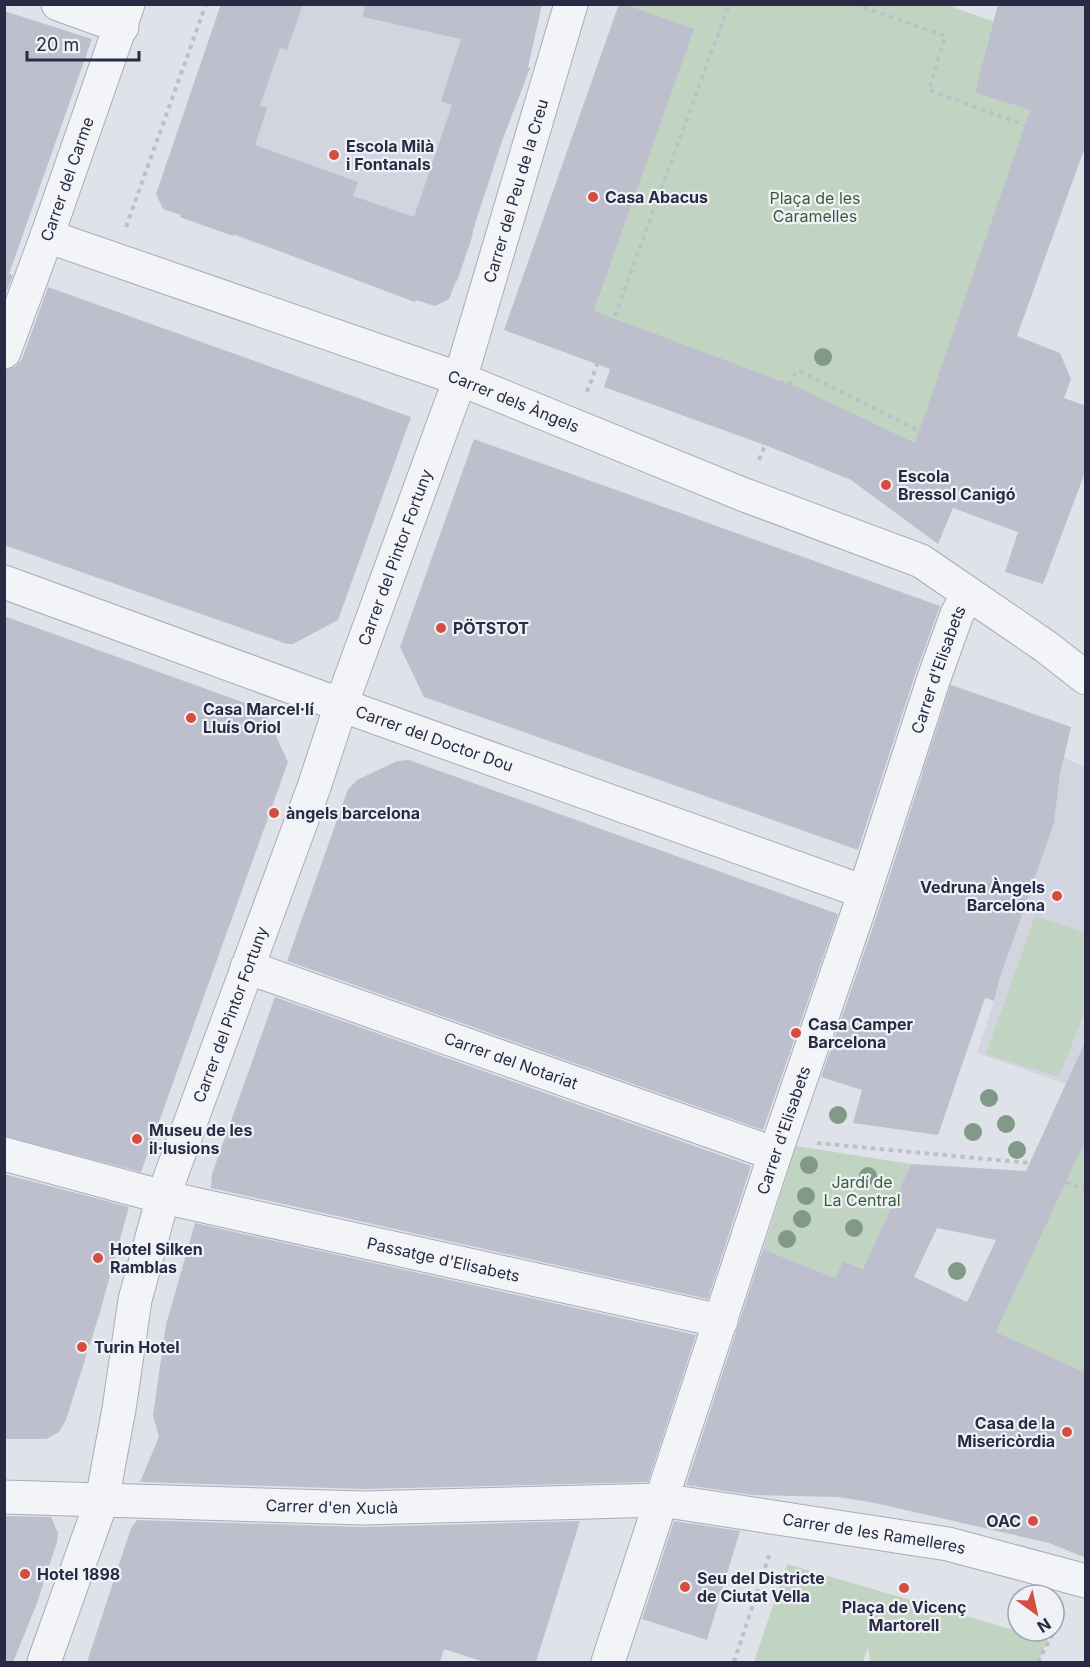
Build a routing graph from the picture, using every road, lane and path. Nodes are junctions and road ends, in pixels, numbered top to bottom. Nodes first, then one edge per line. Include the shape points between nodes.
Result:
1 (58, 4) edge
2 (206, 4) edge
3 (572, 4) edge
4 (729, 4) edge
5 (855, 4) edge
6 (125, 16) edge
7 (1060, 138) dead end
8 (125, 228) dead end
9 (47, 236) junction
10 (4, 352) edge
11 (460, 379) junction
12 (782, 381) dead end
13 (586, 396) dead end
14 (783, 400) junction
15 (919, 431) dead end
16 (759, 460) dead end
17 (4, 582) edge
18 (968, 594) junction
19 (1086, 678) edge
20 (341, 705) junction
21 (864, 892) junction
22 (247, 967) junction
23 (779, 1144) junction
24 (4, 1154) edge
25 (1029, 1163) dead end
26 (1066, 1182) dead end
27 (1086, 1184) edge
28 (163, 1197) junction
29 (721, 1321) junction
30 (4, 1497) edge
31 (102, 1500) junction
32 (661, 1500) junction
33 (781, 1518) junction
34 (1083, 1580) edge
35 (44, 1662) edge
36 (608, 1662) edge
37 (734, 1662) edge
38 (1038, 1662) edge

1 - 6 street
2 - 8 path
3 - 11 street, Carrer del Peu de la Creu
4 - 13 path
5 - 7 path via 945,36 929,90
6 - 9 street, Carrer del Carme
9 - 10 street, Carrer del Carme
9 - 11 street, Carrer dels Àngels
11 - 18 street, Carrer dels Àngels via 742,494 921,561
11 - 20 street, Carrer del Pintor Fortuny
12 - 14 path
14 - 15 path via 793,376 800,371
14 - 16 path
17 - 20 street, Carrer del Doctor Dou
18 - 19 street, Carrer dels Àngels
18 - 21 street, Carrer d'Elisabets via 934,678
20 - 21 street, Carrer del Doctor Dou
20 - 22 street, Carrer del Pintor Fortuny
21 - 23 street, Carrer d'Elisabets
22 - 23 street, Carrer del Notariat
22 - 28 street, Carrer del Pintor Fortuny
23 - 25 path via 802,1141
23 - 29 street, Carrer d'Elisabets
24 - 28 street, Passatge d'Elisabets
26 - 27 path via 1083,1189
28 - 29 street, Passatge d'Elisabets
28 - 31 street, Carrer del Pintor Fortuny via 135,1300
29 - 32 street, Carrer d'Elisabets
30 - 31 street, Carrer d'en Xuclà
31 - 32 street, Carrer d'en Xuclà via 364,1509
31 - 35 street, Carrer del Pintor Fortuny
32 - 33 street, Carrer de les Ramelleres
32 - 36 street, Carrer d'Elisabets
33 - 34 street, Carrer de les Ramelleres via 948,1544
33 - 37 path
34 - 38 path

